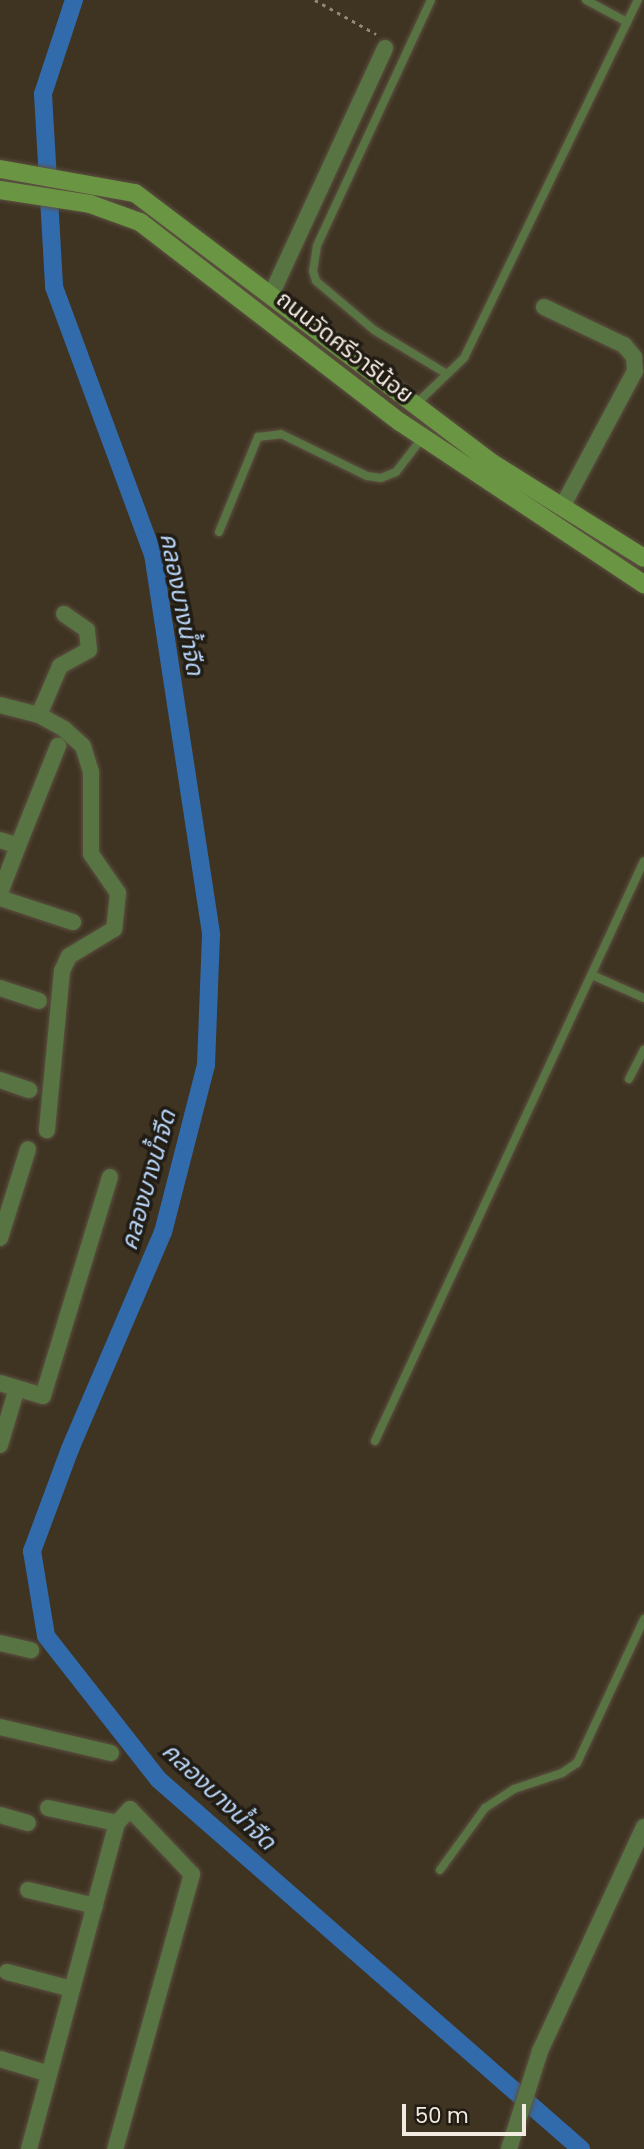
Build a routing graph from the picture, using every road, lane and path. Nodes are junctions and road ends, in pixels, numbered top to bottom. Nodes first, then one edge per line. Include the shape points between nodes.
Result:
1 (315, 0) edge
2 (431, 0) edge
3 (586, 0) edge
4 (638, 0) edge
5 (627, 22) junction
6 (385, 48) joint
7 (0, 169) edge
8 (0, 190) edge
9 (271, 295) junction
10 (544, 307) dead end
11 (447, 374) junction
12 (415, 405) junction
13 (423, 437) junction
14 (562, 507) junction
15 (219, 532) dead end
16 (644, 558) edge
17 (644, 584) edge
18 (64, 614) dead end
19 (0, 705) edge
20 (39, 715) junction
21 (58, 746) dead end
22 (0, 840) edge
23 (18, 846) junction
24 (644, 861) edge
25 (0, 895) edge
26 (73, 922) dead end
27 (592, 975) junction
28 (0, 988) edge
29 (644, 998) edge
30 (39, 1001) dead end
31 (644, 1051) edge
32 (629, 1079) dead end
33 (0, 1080) edge
34 (29, 1090) dead end
35 (47, 1130) dead end
36 (28, 1149) dead end
37 (110, 1177) dead end
38 (0, 1238) edge
39 (0, 1383) edge
40 (17, 1388) junction
41 (375, 1441) dead end
42 (0, 1445) edge
43 (644, 1619) edge
44 (0, 1643) edge
45 (32, 1650) dead end
46 (0, 1727) edge
47 (111, 1753) dead end
48 (48, 1808) dead end
49 (0, 1815) edge
50 (28, 1823) dead end
51 (117, 1823) junction
52 (644, 1827) edge
53 (440, 1870) dead end
54 (28, 1890) dead end
55 (95, 1906) junction
56 (7, 1972) dead end
57 (72, 1989) junction
58 (0, 2059) edge
59 (49, 2074) junction
60 (29, 2149) edge
61 (115, 2149) edge
62 (509, 2149) edge

1 - 6 path via 377,34
2 - 11 lane via 317,246 313,271 323,287 374,330
3 - 5 lane
4 - 5 lane
5 - 11 lane via 474,340
6 - 9 street
7 - 9 main road, ถนนวัดศรีวารีน้อย via 135,193
8 - 13 main road, ถนนวัดศรีวารีน้อย via 111,210 140,222
9 - 12 main road, ถนนวัดศรีวารีน้อย
10 - 14 street via 624,345 634,357 635,371
11 - 12 lane
12 - 14 main road, ถนนวัดศรีวารีน้อย via 492,463
13 - 15 lane via 396,472 381,478 367,476 281,434 258,437
13 - 17 main road, ถนนวัดศรีวารีน้อย
14 - 16 main road, ถนนวัดศรีวารีน้อย
18 - 20 street via 87,630 89,650 60,666
19 - 20 street
20 - 35 street via 83,746 91,772 91,854 118,893 114,929 64,962
21 - 23 street
22 - 23 street
23 - 25 street
24 - 27 lane
25 - 26 street
27 - 29 lane
27 - 41 lane
28 - 30 street
31 - 32 lane
33 - 34 street
36 - 38 street
37 - 40 street via 43,1396
39 - 40 street
40 - 42 street
43 - 53 lane via 577,1763 562,1773 514,1789 485,1808
44 - 45 street
46 - 47 street
48 - 51 street
49 - 50 street
51 - 55 street
51 - 61 street via 130,1809 192,1874
52 - 62 street via 540,2052
54 - 55 street
55 - 57 street
56 - 57 street
57 - 59 street
58 - 59 street
59 - 60 street

